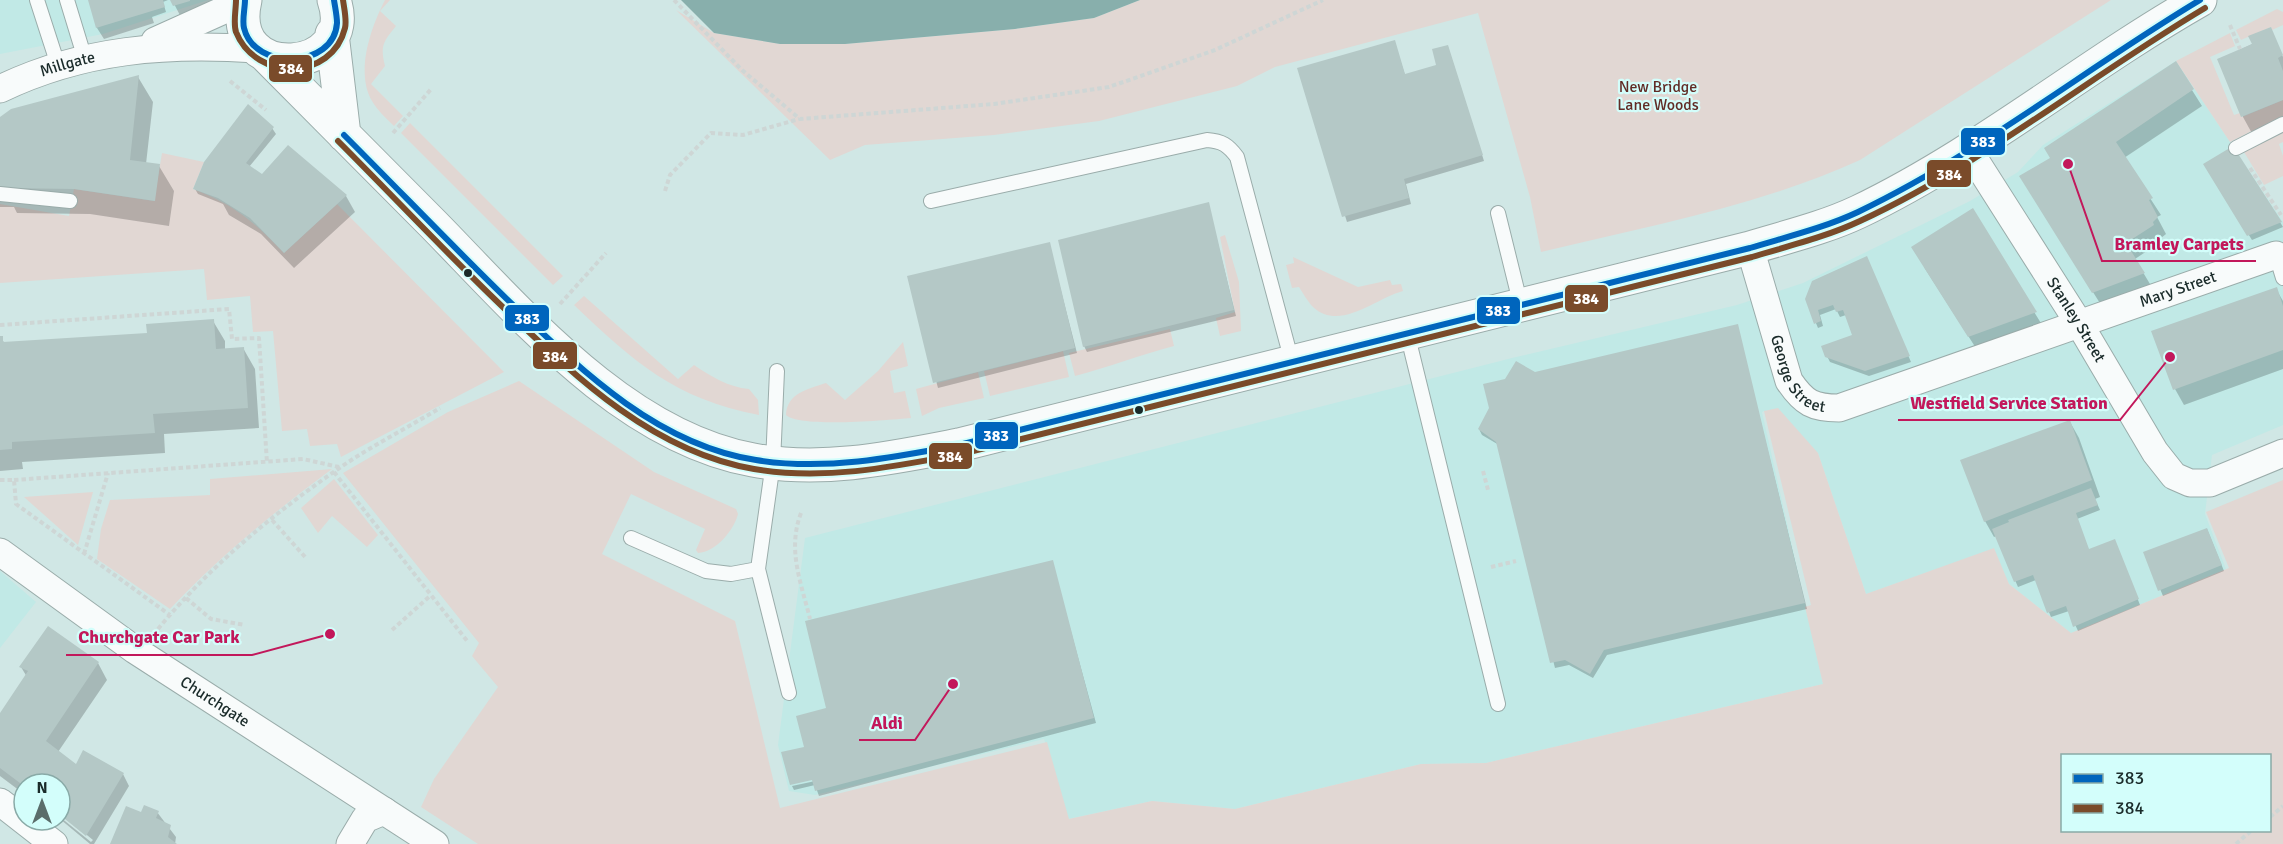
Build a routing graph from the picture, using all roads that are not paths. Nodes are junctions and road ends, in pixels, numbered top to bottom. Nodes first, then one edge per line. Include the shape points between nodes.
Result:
1 (37, 0) edge
2 (67, 0) edge
3 (245, 0) edge
4 (2200, 0) edge
5 (338, 14) edge
6 (138, 48) junction
7 (261, 52) junction
8 (85, 59) junction
9 (58, 65) junction
10 (0, 89) edge
11 (2283, 124) edge
12 (344, 135) junction
13 (2236, 148) road end
14 (1968, 149) junction
15 (0, 194) edge
16 (70, 201) dead end
17 (931, 201) dead end
18 (1498, 213) dead end
19 (1750, 248) junction
20 (2279, 266) edge
21 (1521, 306) junction
22 (2080, 325) junction
23 (1407, 333) junction
24 (1292, 362) junction
25 (777, 371) dead end
26 (2283, 453) edge
27 (773, 463) junction
28 (632, 538) dead end
29 (0, 552) edge
30 (758, 569) junction
31 (789, 693) dead end
32 (1498, 704) dead end
33 (0, 802) edge
34 (384, 811) junction
35 (54, 844) edge
36 (350, 844) edge
37 (435, 844) edge

1 - 9 lane
2 - 8 lane
3 - 6 street, Millgate
3 - 7 street via 244,27
4 - 14 street via 2144,32
5 - 7 street via 319,52 286,62
5 - 12 street
6 - 7 street, Millgate via 196,46
6 - 8 street, Millgate
7 - 12 street
8 - 9 street, Millgate
9 - 10 street, Millgate
11 - 13 lane
12 - 27 street via 535,325 617,399 657,426 697,445
14 - 19 street via 1855,213
14 - 22 street, Stanley Street
15 - 16 lane
17 - 24 lane via 1207,140 1220,141 1237,157
18 - 21 lane
19 - 21 street
19 - 22 street, George Street via 1789,381 1800,397 1820,408 1839,408
20 - 22 street, Mary Street
21 - 23 street
22 - 26 street, Stanley Street via 2174,476 2190,483 2210,483
23 - 24 street
23 - 32 lane
24 - 27 street via 959,445 876,461
25 - 27 lane
27 - 30 lane
28 - 30 lane via 706,571 730,574
29 - 34 street, Churchgate via 139,653
30 - 31 lane
33 - 35 street
34 - 36 street via 365,819
34 - 37 street, Churchgate

